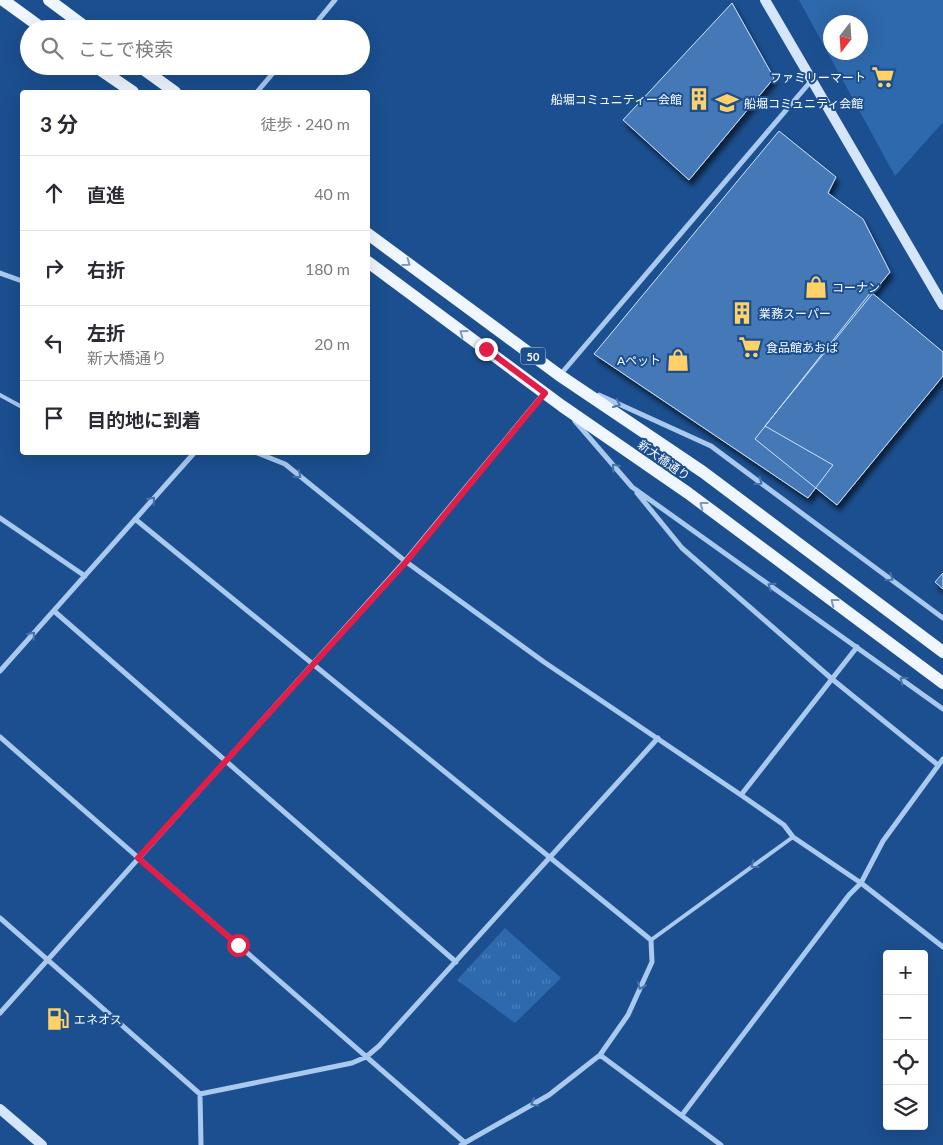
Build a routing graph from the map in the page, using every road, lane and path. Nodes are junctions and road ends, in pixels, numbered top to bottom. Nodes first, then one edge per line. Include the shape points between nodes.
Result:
1 (3, 0) edge
2 (49, 0) edge
3 (335, 0) edge
4 (766, 0) edge
5 (31, 20) edge
6 (76, 20) edge
7 (318, 20) edge
8 (108, 75) edge
9 (151, 75) edge
10 (271, 75) edge
11 (811, 81) junction
12 (130, 90) edge
13 (172, 90) edge
14 (259, 90) edge
15 (370, 235) edge
16 (370, 263) edge
17 (0, 273) edge
18 (20, 280) edge
19 (943, 305) edge
20 (559, 375) junction
21 (573, 383) junction
22 (545, 393) junction
23 (0, 395) edge
24 (20, 406) edge
25 (562, 406) junction
26 (193, 455) edge
27 (262, 455) edge
28 (632, 487) junction
29 (0, 518) edge
30 (135, 519) junction
31 (406, 562) junction
32 (85, 576) junction
33 (54, 611) junction
34 (943, 618) edge
35 (856, 647) junction
36 (943, 652) edge
37 (313, 664) junction
38 (0, 671) edge
39 (832, 678) junction
40 (943, 683) edge
41 (943, 709) edge
42 (0, 737) edge
43 (658, 738) junction
44 (943, 758) edge
45 (226, 761) junction
46 (938, 765) junction
47 (741, 794) junction
48 (793, 837) junction
49 (138, 858) junction
50 (550, 858) junction
51 (862, 883) junction
52 (0, 918) edge
53 (651, 940) junction
54 (943, 947) edge
55 (48, 960) junction
56 (456, 962) junction
57 (0, 1013) edge
58 (600, 1055) junction
59 (366, 1057) junction
60 (200, 1094) junction
61 (0, 1109) edge
62 (682, 1115) junction
63 (462, 1144) edge
64 (42, 1145) edge
65 (200, 1145) edge
66 (721, 1145) edge

1 - 5 main road
2 - 6 main road
3 - 7 street
4 - 11 street
8 - 12 main road
9 - 13 main road
10 - 14 street
11 - 19 street
11 - 20 street
15 -> 20 main road, 新大橋通り / 50
22 -> 16 main road, 新大橋通り / 50
17 - 18 street
20 - 21 main road, 新大橋通り / 50
21 -> 34 street via 711,446
21 - 36 main road, 新大橋通り / 50 via 703,472
22 - 25 main road, 新大橋通り / 50
22 - 31 street
23 - 24 lane
28 -> 25 street
40 -> 25 main road, 新大橋通り / 50 via 688,493
30 -> 26 street
27 -> 31 street via 285,464
35 -> 28 street
28 - 39 street via 682,548
29 - 32 street
30 - 32 street
30 - 37 street
31 - 37 street
31 - 43 street via 544,662
32 - 33 street
38 -> 33 street
33 - 45 street
35 - 39 street
41 -> 35 street
37 - 45 street
37 - 50 street
39 - 46 street
39 - 47 street
42 - 49 street
43 - 47 street
43 - 50 street
44 - 46 street
45 - 49 street
45 - 56 street
46 - 51 street via 883,841
47 - 48 street via 784,826
48 - 51 street
48 -> 53 lane
49 - 55 street
49 - 59 street
50 - 53 street
50 - 56 street
51 - 54 street
51 - 62 street via 849,895
52 - 55 street
53 -> 58 street via 652,962 628,1016
55 - 57 street
55 - 60 street
56 - 59 street
58 - 62 street
58 -> 63 street via 549,1094
59 - 60 street via 352,1063
59 - 63 street
60 - 65 street
61 - 64 street
62 - 66 street

